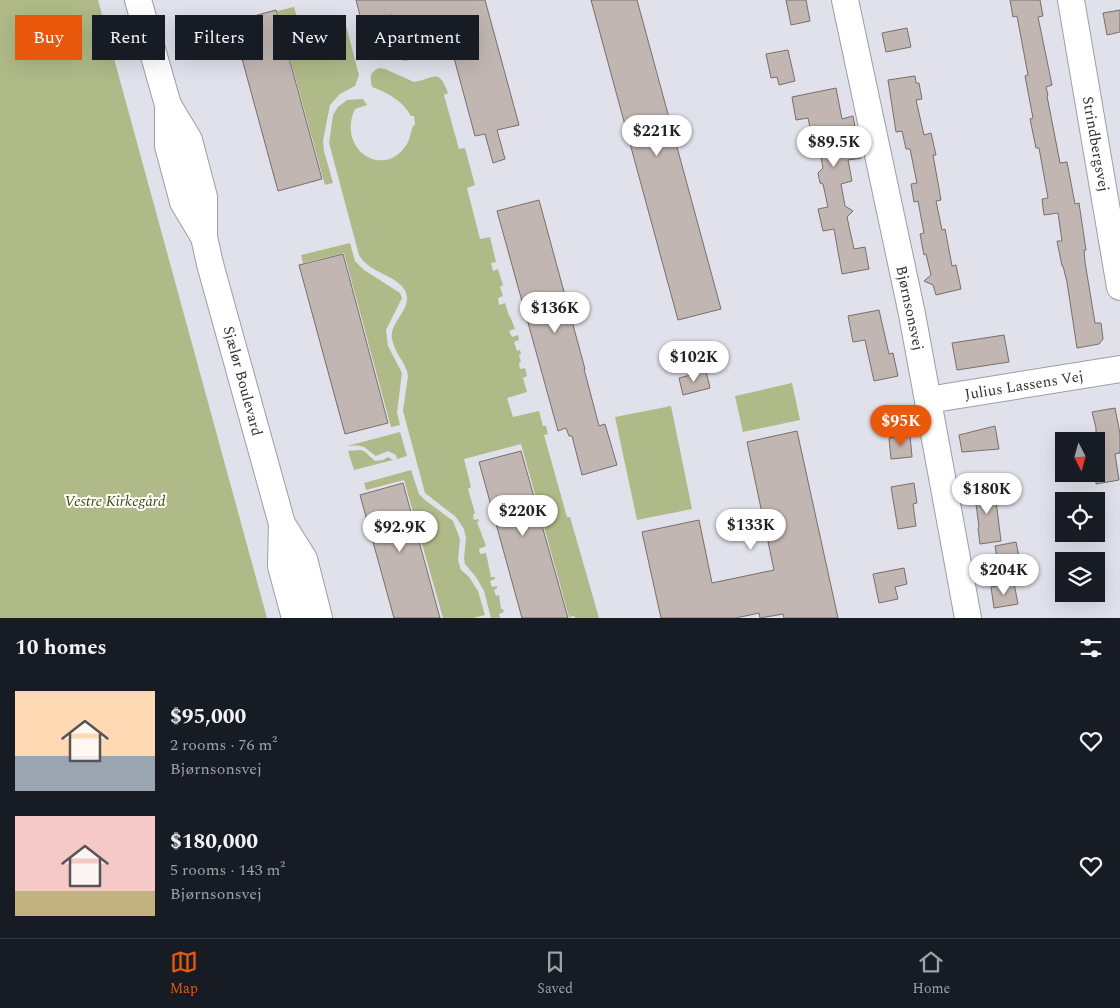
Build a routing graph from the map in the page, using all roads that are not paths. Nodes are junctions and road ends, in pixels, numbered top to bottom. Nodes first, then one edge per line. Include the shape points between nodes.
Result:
1 (138, 0) edge
2 (845, 0) edge
3 (1071, 0) edge
4 (1120, 287) edge
5 (1120, 369) edge
6 (928, 400) junction
7 (282, 524) junction
8 (295, 618) edge
9 (319, 618) edge
10 (968, 618) edge

1 - 7 street, Sjælør Boulevard via 168,105 189,140 204,197 204,237
2 - 6 street, Bjørnsonsvej
3 - 4 street, Strindbergsvej
5 - 6 street, Julius Lassens Vej
6 - 10 street, Bjørnsonsvej
7 - 8 street, Sjælør Boulevard via 281,566
7 - 9 street, Sjælør Boulevard via 304,559

